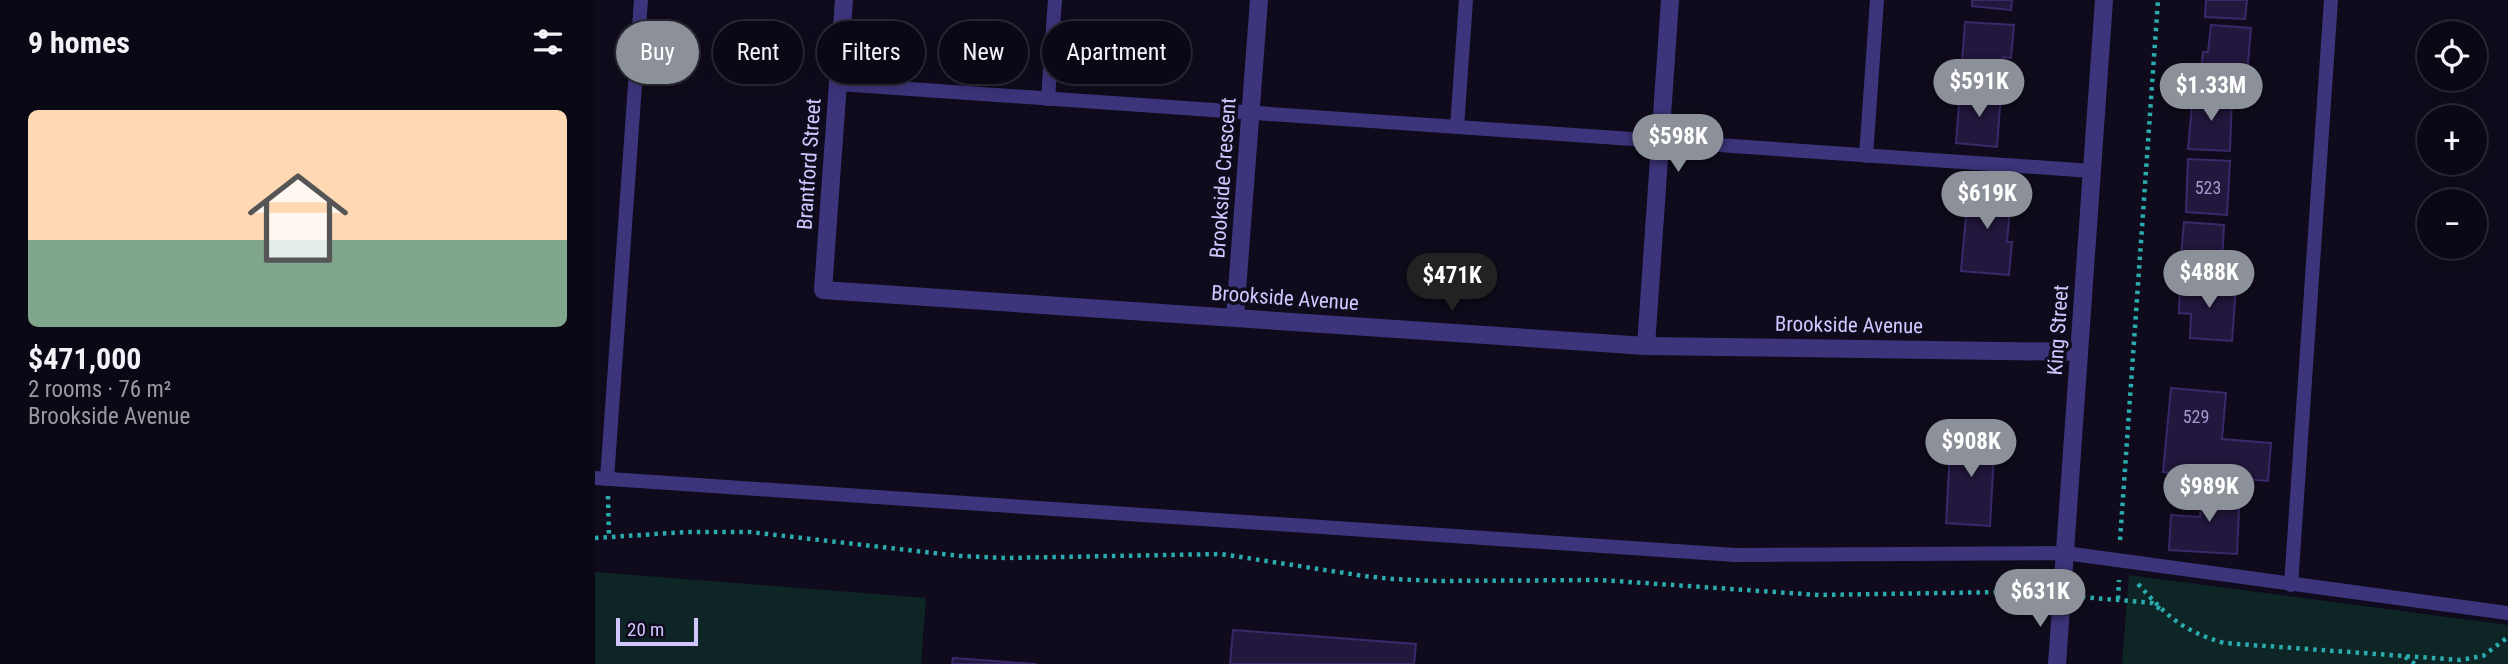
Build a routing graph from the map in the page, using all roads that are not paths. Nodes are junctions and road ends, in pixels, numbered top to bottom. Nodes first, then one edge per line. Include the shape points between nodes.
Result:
1 (641, 0) edge
2 (844, 0) edge
3 (1055, 0) edge
4 (1259, 0) edge
5 (1466, 0) edge
6 (1670, 0) edge
7 (1877, 0) edge
8 (2104, 0) edge
9 (2331, 0) edge
10 (842, 21) edge
11 (838, 84) joint
12 (1048, 99) junction
13 (1251, 113) junction
14 (1457, 127) junction
15 (1661, 141) junction
16 (1866, 156) junction
17 (2092, 171) junction
18 (823, 290) joint
19 (1235, 317) junction
20 (1646, 346) junction
21 (2079, 352) junction
22 (601, 479) edge
23 (2065, 553) junction
24 (2291, 584) junction
25 (2508, 613) edge
26 (2057, 664) edge

1 - 22 lane
2 - 10 street, Brantford Street
3 - 12 lane
4 - 13 street, Brookside Crescent
5 - 14 lane
6 - 15 street
7 - 16 lane
8 - 17 street, King Street
9 - 24 lane
11 - 12 lane
11 - 18 street, Brantford Street
12 - 13 lane
13 - 14 lane
13 - 19 street, Brookside Crescent
14 - 15 lane
15 - 16 lane
15 - 20 street
16 - 17 lane
17 - 21 street, King Street
18 - 19 street, Brookside Avenue
19 - 20 street, Brookside Avenue
20 - 21 street, Brookside Avenue
21 - 23 street, King Street
22 - 23 lane via 1735,555
23 - 24 lane
23 - 26 street, King Street
24 - 25 lane

